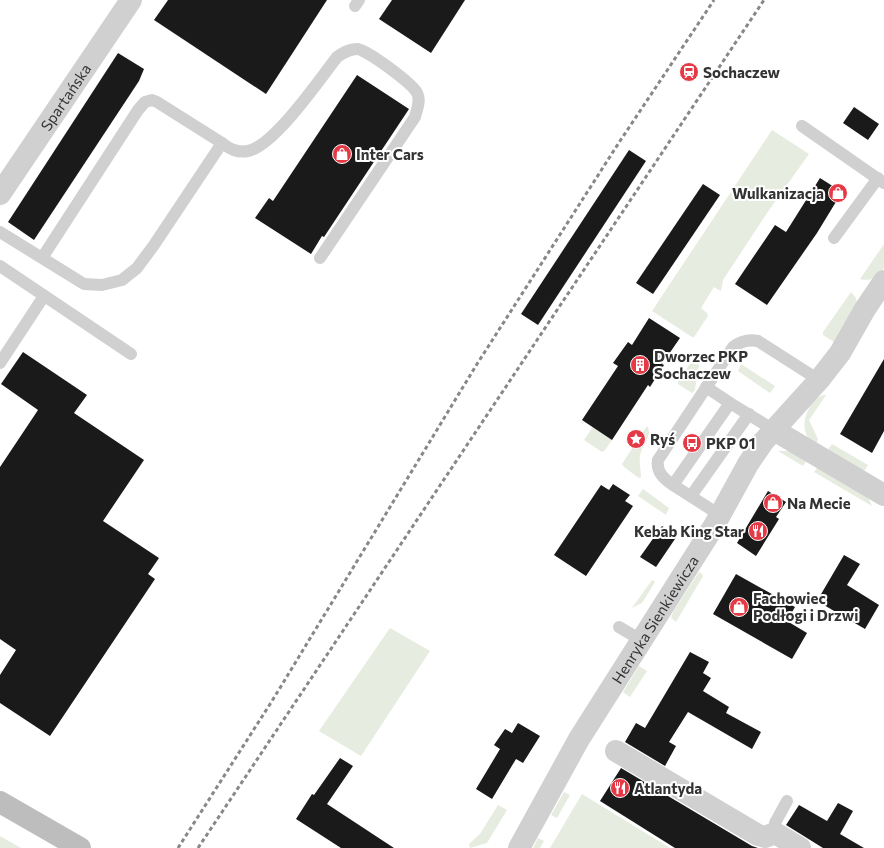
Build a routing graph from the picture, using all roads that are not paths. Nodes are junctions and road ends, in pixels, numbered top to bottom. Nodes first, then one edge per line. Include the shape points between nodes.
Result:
1 (131, 0) edge
2 (802, 126) dead end
3 (222, 143) junction
4 (881, 180) edge
5 (0, 194) edge
6 (0, 232) edge
7 (834, 238) dead end
8 (42, 258) junction
9 (320, 258) dead end
10 (0, 266) edge
11 (884, 281) edge
12 (44, 296) junction
13 (131, 354) dead end
14 (0, 363) edge
15 (819, 380) junction
16 (706, 387) junction
17 (730, 403) junction
18 (749, 414) junction
19 (774, 430) junction
20 (674, 485) junction
21 (884, 495) edge
22 (691, 496) junction
23 (720, 514) junction
24 (619, 627) dead end
25 (641, 640) junction
26 (616, 751) dead end
27 (787, 801) dead end
28 (0, 802) edge
29 (775, 833) junction
30 (80, 848) edge
31 (519, 848) edge
32 (800, 848) edge

1 - 5 street, Spartańska
2 - 4 lane
3 - 8 lane via 154,245 137,268 122,280 102,286 84,284
3 - 8 lane via 157,102 146,102 138,110
3 - 9 lane via 233,151 248,151 262,145 281,128 337,57 346,51 358,49 368,53 413,86 418,94 419,105 415,117
4 - 7 lane
6 - 8 lane
10 - 12 lane
11 - 15 street, Henryka Sienkiewicza via 840,353
12 - 13 lane
12 - 14 lane
15 - 16 lane via 766,345 752,340 740,342 733,347
15 - 19 street, Henryka Sienkiewicza
16 - 17 lane
16 - 20 lane via 658,460 659,471
17 - 18 lane
17 - 20 lane
18 - 19 lane
18 - 22 lane
19 - 21 street
19 - 23 street, Henryka Sienkiewicza via 748,464
20 - 22 lane
22 - 23 lane
23 - 25 street, Henryka Sienkiewicza
24 - 25 lane
25 - 31 street, Henryka Sienkiewicza via 579,739
26 - 29 street via 758,835 765,837
27 - 29 lane via 775,822
28 - 30 main road
29 - 32 street

